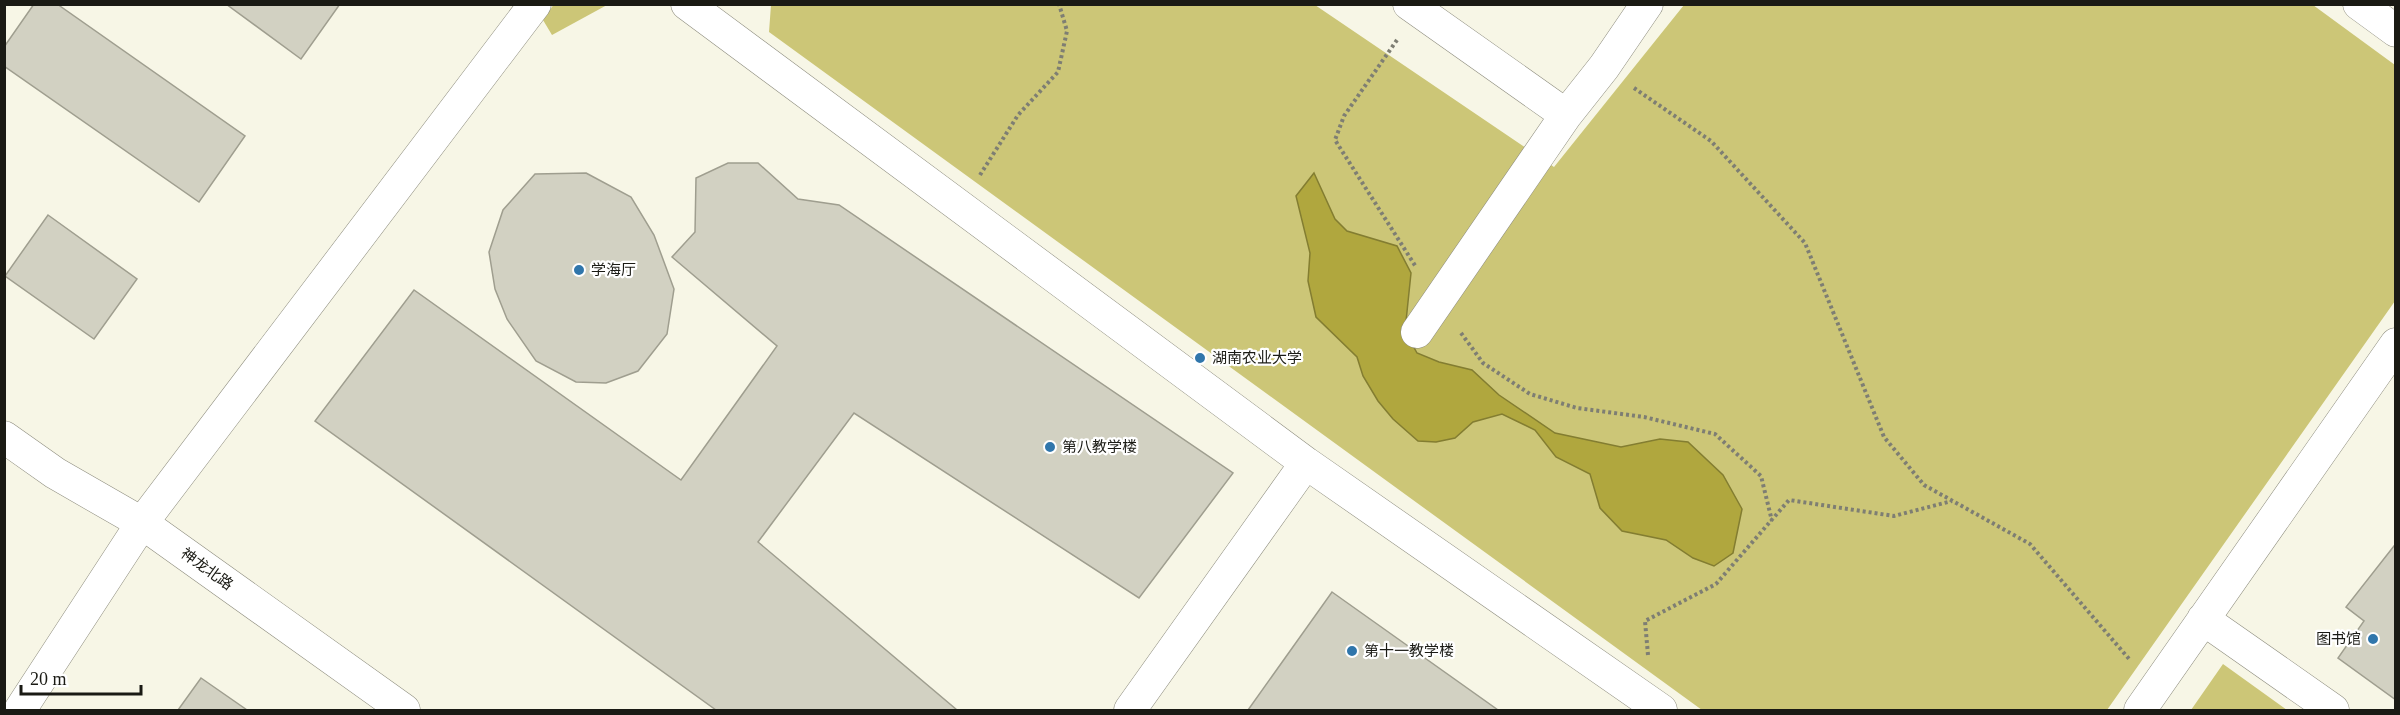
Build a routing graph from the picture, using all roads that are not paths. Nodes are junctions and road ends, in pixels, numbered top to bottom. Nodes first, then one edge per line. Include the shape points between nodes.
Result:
1 (535, 4) edge
2 (687, 4) edge
3 (1647, 4) edge
4 (2359, 4) edge
5 (1413, 8) edge
6 (2396, 31) edge
7 (1566, 115) junction
8 (1417, 332) dead end
9 (2396, 344) edge
10 (4, 437) edge
11 (1306, 463) junction
12 (142, 523) junction
13 (2203, 619) junction
14 (1656, 707) edge
15 (20, 711) edge
16 (404, 711) edge
17 (1130, 711) edge
18 (2140, 711) edge
19 (2333, 711) edge

1 - 12 street
2 - 11 street
3 - 7 street
4 - 6 street
5 - 7 street
7 - 8 street
9 - 13 street
10 - 12 street, 神龙北路 via 55,473
11 - 14 street
11 - 17 street
12 - 15 street
12 - 16 street, 神龙北路
13 - 18 street
13 - 19 street

